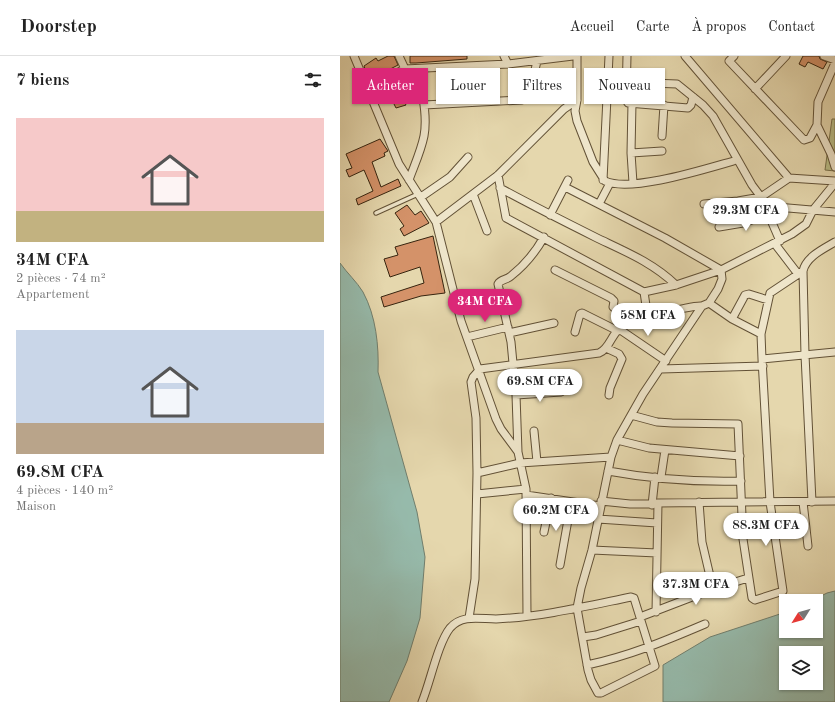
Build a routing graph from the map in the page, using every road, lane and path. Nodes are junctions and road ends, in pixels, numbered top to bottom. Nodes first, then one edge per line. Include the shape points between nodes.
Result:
1 (354, 56) edge
2 (399, 56) edge
3 (504, 56) edge
4 (570, 56) edge
5 (573, 56) edge
6 (577, 56) edge
7 (609, 56) edge
8 (627, 56) edge
9 (685, 56) edge
10 (734, 56) edge
11 (824, 56) edge
12 (783, 57) edge
13 (835, 60) edge
14 (537, 61) junction
15 (835, 63) edge
16 (508, 64) junction
17 (360, 68) edge
18 (405, 68) edge
19 (428, 68) edge
20 (535, 68) edge
21 (627, 68) edge
22 (665, 84) edge
23 (755, 89) junction
24 (693, 97) junction
25 (577, 100) junction
26 (508, 101) edge
27 (375, 104) edge
28 (632, 104) edge
29 (648, 104) edge
30 (424, 105) joint
31 (664, 105) junction
32 (817, 125) junction
33 (662, 136) dead end
34 (662, 150) dead end
35 (631, 153) junction
36 (605, 154) junction
37 (590, 155) junction
38 (468, 156) dead end
39 (737, 160) junction
40 (835, 167) edge
41 (498, 175) junction
42 (789, 178) junction
43 (409, 180) junction
44 (607, 182) junction
45 (835, 182) edge
46 (633, 183) junction
47 (500, 188) junction
48 (473, 194) junction
49 (420, 195) junction
50 (761, 197) junction
51 (599, 204) junction
52 (704, 204) dead end
53 (765, 206) junction
54 (813, 210) junction
55 (376, 212) dead end
56 (835, 212) edge
57 (768, 214) junction
58 (550, 215) junction
59 (436, 222) junction
60 (719, 227) dead end
61 (487, 231) dead end
62 (544, 237) junction
63 (777, 242) junction
64 (835, 242) edge
65 (555, 270) dead end
66 (721, 270) junction
67 (801, 273) junction
68 (676, 285) junction
69 (644, 292) junction
70 (768, 300) junction
71 (706, 305) junction
72 (648, 319) junction
73 (732, 319) junction
74 (554, 323) dead end
75 (633, 323) junction
76 (508, 330) junction
77 (619, 330) junction
78 (575, 332) dead end
79 (761, 334) junction
80 (467, 337) junction
81 (606, 348) junction
82 (835, 352) edge
83 (805, 355) junction
84 (666, 361) junction
85 (763, 362) junction
86 (513, 364) junction
87 (480, 369) junction
88 (661, 369) junction
89 (561, 392) dead end
90 (516, 395) junction
91 (609, 395) dead end
92 (631, 415) junction
93 (534, 431) dead end
94 (617, 440) junction
95 (665, 450) junction
96 (518, 452) junction
97 (740, 456) junction
98 (612, 457) junction
99 (537, 462) junction
100 (520, 463) junction
101 (608, 470) junction
102 (477, 474) junction
103 (658, 477) junction
104 (741, 481) junction
105 (526, 492) junction
106 (477, 494) junction
107 (551, 498) junction
108 (835, 501) edge
109 (699, 502) junction
110 (741, 502) junction
111 (770, 502) junction
112 (803, 502) junction
113 (812, 502) junction
114 (571, 503) junction
115 (600, 504) junction
116 (655, 504) junction
117 (598, 519) junction
118 (657, 524) junction
119 (544, 532) dead end
120 (808, 546) dead end
121 (592, 550) junction
122 (657, 553) junction
123 (560, 564) dead end
124 (748, 578) junction
125 (713, 589) junction
126 (577, 608) junction
127 (656, 612) junction
128 (526, 615) junction
129 (470, 618) junction
130 (640, 619) junction
131 (705, 624) dead end
132 (582, 636) junction
133 (649, 648) junction
134 (587, 665) junction
135 (422, 702) edge

1 - 17 street
2 - 18 street
3 - 16 street
4 - 5 street
4 - 14 street
6 - 25 street
7 - 36 street
8 - 21 street
9 - 42 street
10 - 23 street via 729,61
11 - 13 street
12 - 23 street
14 - 16 street
14 - 20 street
15 - 32 street via 818,102
16 - 19 street
22 - 24 street via 677,84
23 - 32 street via 804,140 810,138
24 - 31 street via 688,108
24 - 39 street via 713,116
25 - 37 street via 577,121
25 - 41 street via 564,109
26 - 30 street
27 - 43 street via 393,151
28 - 35 street
29 - 31 street
30 - 43 street via 424,136
31 - 33 street
32 - 40 street
34 - 35 street
35 - 46 street
36 - 37 street
36 - 44 street
37 - 44 street
38 - 49 street via 450,177
39 - 46 street via 667,178
39 - 50 street
41 - 47 street
41 - 48 street
42 - 45 street
42 - 50 street
43 - 49 street
44 - 46 street
44 - 51 street
45 - 54 street
47 - 58 street
47 - 62 street via 505,217
48 - 59 street
48 - 61 street
49 - 55 lane
49 - 59 street
50 - 52 street
50 - 53 street
51 - 58 street via 566,184
51 - 66 street
53 - 54 street
53 - 57 street
54 - 56 street
54 - 63 street via 808,222 801,229
57 - 60 street via 743,223
57 - 63 street
58 - 68 street via 646,261
59 - 80 street via 452,292
62 - 69 street
62 - 76 street via 534,255 511,277 501,280 498,284
63 - 66 street
63 - 67 street
64 - 67 street via 814,256
65 - 75 street via 611,298 614,301 614,308
66 - 68 street
66 - 71 street via 721,283
67 - 70 street via 773,290
67 - 83 street
68 - 69 street
69 - 72 street
70 - 73 street via 745,295
70 - 79 street
71 - 72 street via 690,306
71 - 73 street
71 - 84 street
72 - 75 street
73 - 79 street
74 - 76 street
75 - 77 street
76 - 80 street
76 - 86 street
77 - 78 street via 582,313
77 - 81 street
77 - 84 street
79 - 85 street
80 - 87 street
81 - 86 street via 599,353
81 - 91 street via 619,354 622,359
82 - 83 street
83 - 85 street
83 - 113 street
84 - 88 street
85 - 88 street
85 - 111 street
86 - 87 street
86 - 90 street
87 - 96 street via 501,429
87 - 102 street via 471,382 476,418
88 - 92 street
89 - 90 street
90 - 96 street
92 - 94 street
92 - 97 street via 672,424 737,424
93 - 99 street
94 - 95 street
94 - 98 street
95 - 97 street
95 - 103 street
96 - 100 street
97 - 104 street
98 - 99 street
98 - 101 street
99 - 100 street
100 - 102 street
100 - 105 street
101 - 103 street
101 - 115 street
102 - 106 street
103 - 104 street via 711,482
103 - 116 street
104 - 110 street
105 - 106 street
105 - 107 street
105 - 128 street
106 - 129 street via 475,579
107 - 114 street
107 - 119 street
108 - 113 street
109 - 110 street
109 - 116 street
109 - 125 street via 702,542
110 - 111 street
110 - 124 street
111 - 112 street
111 - 124 street via 783,590 753,599
112 - 113 street
112 - 120 street
114 - 115 street
114 - 123 street
115 - 116 street
115 - 117 street
116 - 118 street
117 - 118 street
117 - 121 street
118 - 122 street
121 - 122 street
121 - 126 street
122 - 127 street
124 - 125 street
125 - 127 street
126 - 128 street
126 - 130 street via 631,597 634,598
126 - 132 street
127 - 130 street
128 - 129 street via 497,619
129 - 135 street via 456,623 448,632
130 - 132 street via 596,635
130 - 133 street
131 - 133 street
132 - 134 street
133 - 134 street via 618,659
133 - 134 street via 655,666 600,694 591,680

